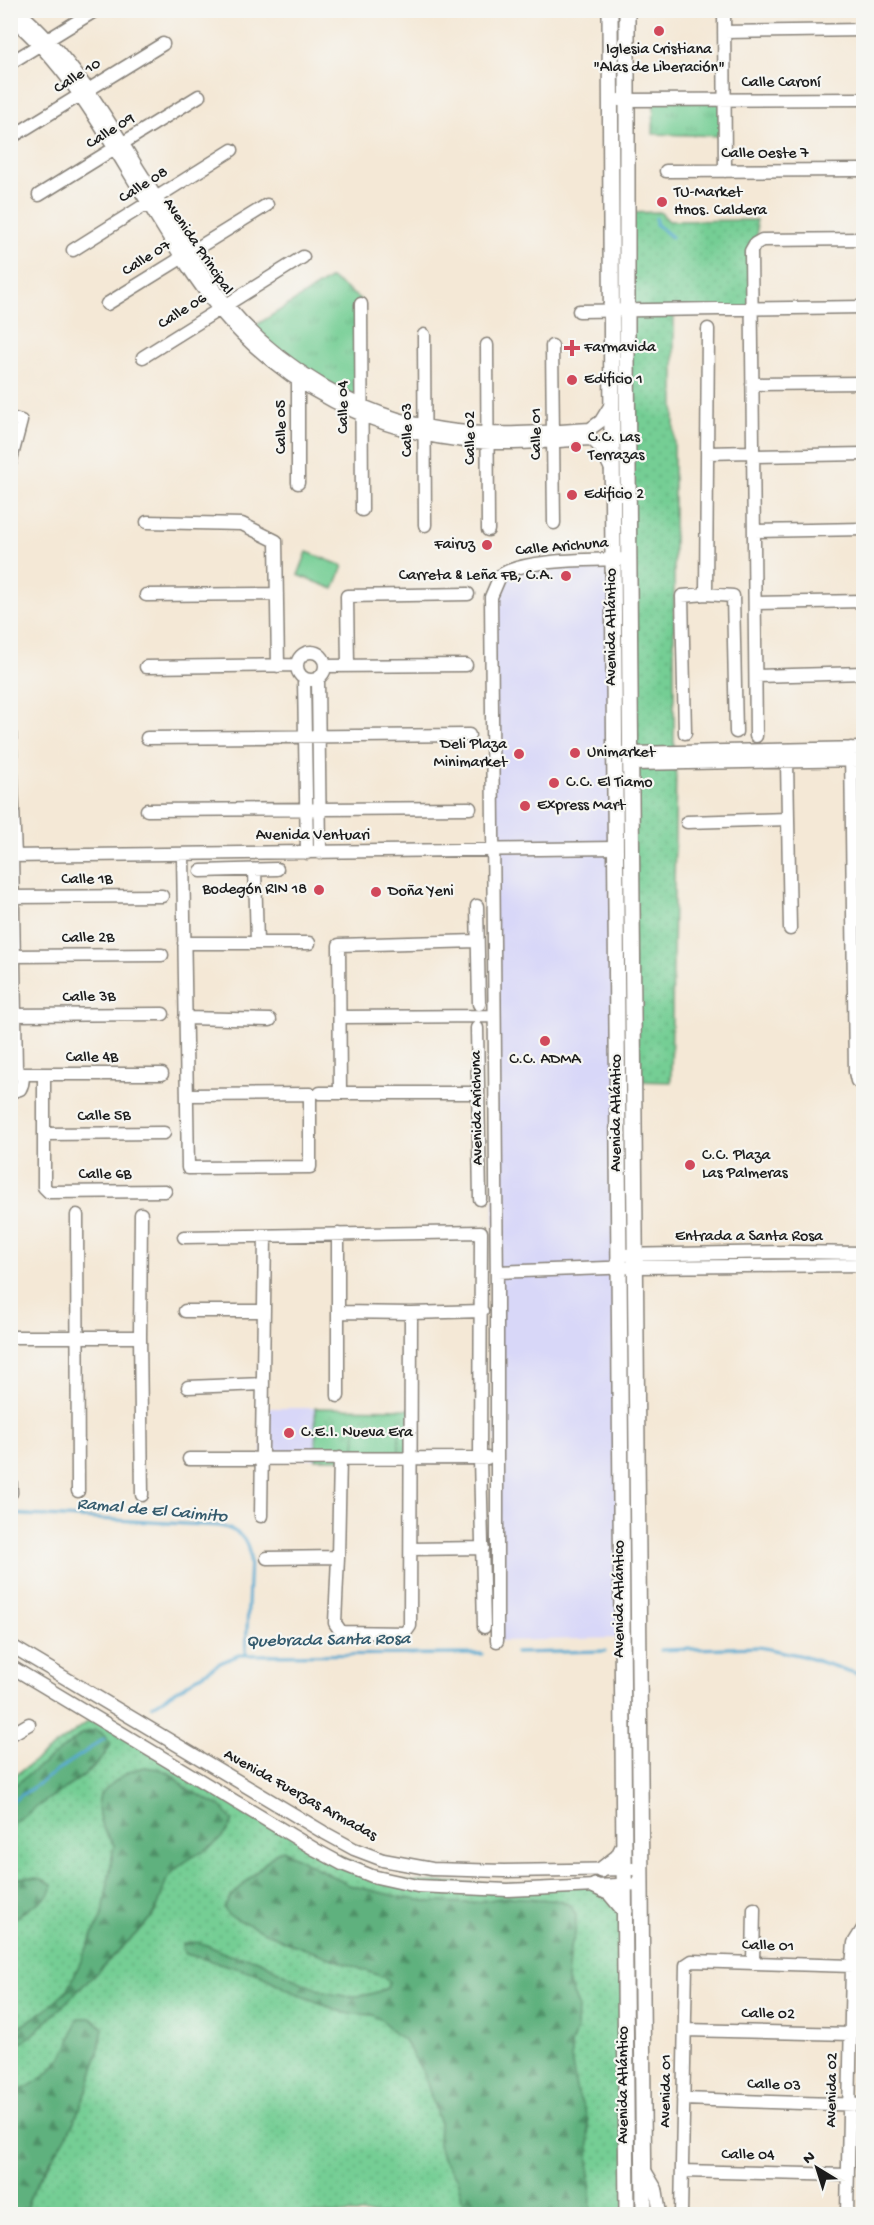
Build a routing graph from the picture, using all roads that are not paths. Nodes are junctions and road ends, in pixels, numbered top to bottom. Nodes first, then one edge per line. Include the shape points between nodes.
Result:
1 (17, 10) edge
2 (96, 10) edge
3 (627, 10) edge
4 (724, 10) edge
5 (608, 13) edge
6 (10, 17) edge
7 (864, 30) edge
8 (724, 32) junction
9 (44, 42) junction
10 (163, 44) dead end
11 (10, 63) edge
12 (84, 92) junction
13 (199, 96) dead end
14 (627, 99) junction
15 (724, 99) junction
16 (864, 99) edge
17 (609, 100) junction
18 (10, 138) edge
19 (119, 146) junction
20 (232, 150) dead end
21 (864, 170) edge
22 (666, 171) dead end
23 (725, 171) junction
24 (39, 195) dead end
25 (152, 200) junction
26 (267, 205) dead end
27 (864, 239) edge
28 (73, 250) dead end
29 (186, 255) junction
30 (303, 257) dead end
31 (107, 304) dead end
32 (360, 304) dead end
33 (223, 307) junction
34 (751, 308) junction
35 (864, 308) edge
36 (611, 310) junction
37 (627, 310) junction
38 (579, 311) dead end
39 (708, 329) dead end
40 (423, 335) dead end
41 (487, 345) dead end
42 (552, 346) dead end
43 (143, 357) dead end
44 (301, 376) junction
45 (864, 383) edge
46 (752, 384) junction
47 (612, 403) junction
48 (360, 410) junction
49 (16, 420) edge
50 (424, 431) junction
51 (591, 434) junction
52 (553, 436) junction
53 (488, 438) junction
54 (707, 453) junction
55 (753, 454) junction
56 (864, 454) edge
57 (10, 463) edge
58 (612, 471) junction
59 (298, 483) dead end
60 (362, 510) dead end
61 (147, 522) dead end
62 (554, 523) dead end
63 (425, 525) dead end
64 (864, 529) edge
65 (488, 530) dead end
66 (754, 531) junction
67 (630, 559) junction
68 (613, 560) junction
69 (500, 576) joint
70 (277, 594) junction
71 (468, 594) dead end
72 (706, 594) junction
73 (146, 595) dead end
74 (864, 601) edge
75 (755, 603) junction
76 (297, 665) junction
77 (466, 665) dead end
78 (278, 666) junction
79 (326, 666) junction
80 (348, 666) junction
81 (146, 667) dead end
82 (864, 673) edge
83 (756, 676) junction
84 (304, 679) junction
85 (318, 679) junction
86 (736, 732) dead end
87 (685, 733) dead end
88 (10, 734) edge
89 (469, 735) dead end
90 (306, 736) junction
91 (319, 736) junction
92 (756, 736) dead end
93 (147, 738) dead end
94 (855, 752) edge
95 (632, 758) junction
96 (864, 760) edge
97 (787, 761) junction
98 (470, 807) dead end
99 (313, 808) junction
100 (147, 810) dead end
101 (12, 818) edge
102 (788, 819) junction
103 (687, 822) dead end
104 (616, 848) junction
105 (494, 851) junction
106 (314, 853) junction
107 (183, 854) junction
108 (12, 856) edge
109 (277, 869) dead end
110 (255, 870) junction
111 (201, 871) dead end
112 (162, 896) dead end
113 (12, 897) edge
114 (477, 906) dead end
115 (859, 924) edge
116 (790, 929) dead end
117 (477, 941) junction
118 (184, 943) junction
119 (256, 943) junction
120 (309, 944) dead end
121 (162, 955) dead end
122 (12, 956) edge
123 (479, 1004) dead end
124 (163, 1014) dead end
125 (13, 1015) edge
126 (494, 1016) junction
127 (340, 1017) junction
128 (185, 1018) junction
129 (270, 1020) dead end
130 (477, 1028) dead end
131 (16, 1071) edge
132 (44, 1074) junction
133 (162, 1074) dead end
134 (864, 1086) edge
135 (10, 1092) edge
136 (320, 1093) dead end
137 (340, 1093) junction
138 (478, 1093) junction
139 (187, 1095) junction
140 (164, 1132) dead end
141 (45, 1134) junction
142 (165, 1191) dead end
143 (480, 1199) dead end
144 (141, 1214) dead end
145 (77, 1215) dead end
146 (338, 1234) junction
147 (265, 1236) junction
148 (184, 1237) dead end
149 (864, 1253) edge
150 (850, 1259) junction
151 (627, 1261) junction
152 (864, 1265) edge
153 (497, 1272) junction
154 (185, 1311) dead end
155 (264, 1311) junction
156 (482, 1311) junction
157 (339, 1312) junction
158 (411, 1313) junction
159 (10, 1337) edge
160 (76, 1337) junction
161 (140, 1337) junction
162 (263, 1384) junction
163 (188, 1387) dead end
164 (338, 1396) dead end
165 (497, 1457) junction
166 (340, 1458) junction
167 (411, 1458) junction
168 (480, 1458) junction
169 (189, 1459) dead end
170 (262, 1459) junction
171 (10, 1464) edge
172 (78, 1491) dead end
173 (11, 1493) edge
174 (142, 1495) dead end
175 (261, 1516) dead end
176 (483, 1548) junction
177 (411, 1549) junction
178 (338, 1557) junction
179 (267, 1558) dead end
180 (484, 1627) dead end
181 (497, 1641) dead end
182 (10, 1645) edge
183 (10, 1666) edge
184 (29, 1724) dead end
185 (10, 1735) edge
186 (624, 1845) junction
187 (601, 1870) junction
188 (632, 1877) junction
189 (595, 1886) junction
190 (754, 1909) dead end
191 (625, 1911) junction
192 (864, 1927) edge
193 (753, 1963) junction
194 (852, 1966) junction
195 (686, 1967) joint
196 (684, 2030) junction
197 (851, 2034) junction
198 (683, 2099) junction
199 (849, 2105) junction
200 (864, 2105) edge
201 (643, 2168) junction
202 (682, 2171) junction
203 (848, 2175) junction
204 (660, 2213) edge
205 (681, 2213) edge
206 (627, 2214) edge
207 (644, 2214) edge
208 (847, 2214) edge

1 - 9 street, Avenida Principal
2 - 9 street
3 - 14 main road, Avenida Atlántico
4 - 8 street
5 - 17 main road, Avenida Atlántico
6 - 9 street, Avenida Principal
7 - 8 street
8 - 15 street
9 - 11 street
9 - 12 street, Avenida Principal
10 - 12 street, Calle 10
12 - 18 street, Calle 10
12 - 19 street, Avenida Principal
13 - 19 street, Calle 09
14 - 15 street, Calle Caroní
14 - 17 street, Calle Caroní
14 - 37 main road, Avenida Atlántico
15 - 16 street, Calle Caroní
15 - 23 street
17 - 36 main road, Avenida Atlántico
19 - 24 street, Calle 09
19 - 25 street, Avenida Principal
20 - 25 street, Calle 08
21 - 23 street, Calle Oeste 7
22 - 23 street, Calle Oeste 7
25 - 28 street, Calle 08
25 - 29 street, Avenida Principal
26 - 29 street, Calle 07
27 - 34 street via 758,242 752,247
29 - 31 street, Calle 07
29 - 33 street, Avenida Principal
30 - 33 street, Calle 06
32 - 48 street, Calle 04
33 - 43 street, Calle 06
33 - 44 street, Avenida Principal
34 - 35 street
34 - 37 street
34 - 46 street
36 - 37 street
36 - 38 street
36 - 47 main road, Avenida Atlántico
37 - 67 main road, Avenida Atlántico
39 - 54 street
40 - 50 street, Calle 03
41 - 53 street, Calle 02
42 - 52 street, Calle 01
44 - 48 street, Avenida Principal
44 - 59 street, Calle 05
45 - 46 street
46 - 55 street
47 - 51 street
47 - 58 main road, Avenida Atlántico
48 - 50 street, Avenida Principal
48 - 60 street, Calle 04
49 - 57 street
50 - 53 street, Avenida Principal
50 - 63 street, Calle 03
51 - 52 street, Avenida Principal
51 - 58 street
52 - 53 street, Avenida Principal
52 - 62 street, Calle 01
53 - 65 street, Calle 02
54 - 55 street
54 - 72 street
55 - 56 street
55 - 66 street
58 - 68 main road, Avenida Atlántico
61 - 70 street via 242,524 276,541
64 - 66 street
66 - 75 street
67 - 68 street, Calle Arichuna
67 - 95 main road, Avenida Atlántico
68 - 69 street, Calle Arichuna via 529,565
68 - 104 main road, Avenida Atlántico
69 - 105 street, Avenida Arichuna via 490,608
70 - 73 street
70 - 78 street
71 - 80 street via 347,596
72 - 86 street via 733,596
72 - 87 street via 682,596
74 - 75 street
75 - 83 street
76 - 78 street
76 - 79 street via 309,652 322,657
76 - 84 street
77 - 80 street
78 - 81 street
79 - 80 street
79 - 85 street
82 - 83 street
83 - 92 street
84 - 85 street
84 - 90 street
85 - 91 street
88 - 101 street
89 - 91 street
90 - 91 street
90 - 93 street
90 - 99 street
91 - 99 street
94 - 95 street
94 - 96 street
94 - 97 street
94 - 115 street
95 - 97 street
95 - 151 main road, Avenida Atlántico
97 - 102 street
98 - 99 street
99 - 100 street
99 - 106 street
101 - 108 street
102 - 103 street
102 - 116 street
104 - 105 street, Avenida Ventuari
104 - 151 main road, Avenida Atlántico
105 - 106 street, Avenida Ventuari
105 - 126 street, Avenida Arichuna
106 - 107 street, Avenida Ventuari
107 - 108 street, Avenida Ventuari
107 - 118 street
108 - 113 street
109 - 110 street
110 - 111 street
110 - 119 street
112 - 113 street, Calle 1B
113 - 122 street
114 - 117 street
115 - 134 street via 855,1072 857,1081
117 - 123 street
117 - 127 street via 339,945
118 - 119 street
118 - 128 street
119 - 120 street
121 - 122 street, Calle 2B
122 - 125 street
124 - 125 street, Calle 3B
125 - 131 street
126 - 127 street
126 - 153 street, Avenida Arichuna
127 - 137 street
128 - 129 street
128 - 139 street
130 - 138 street
131 - 132 street, Calle 4B
131 - 135 street via 22,1086
132 - 133 street, Calle 4B
132 - 141 street
136 - 137 street
137 - 138 street
138 - 143 street
139 - 139 street via 188,1168 310,1167 310,1094
140 - 141 street, Calle 5B
141 - 142 street, Calle 6B via 44,1187 49,1192
144 - 161 street
145 - 160 street
146 - 147 street
146 - 156 street via 481,1232
146 - 157 street
147 - 148 street
147 - 155 street
149 - 150 street, Entrada a Santa Rosa
150 - 151 street, Entrada a Santa Rosa
150 - 152 street, Entrada a Santa Rosa
151 - 153 street, Entrada a Santa Rosa
151 - 186 main road, Avenida Atlántico
151 - 188 main road, Avenida Atlántico
153 - 165 street, Avenida Arichuna
154 - 155 street
155 - 162 street
156 - 158 street
156 - 168 street
157 - 158 street
157 - 164 street
158 - 167 street
159 - 160 street
160 - 161 street
160 - 172 street
161 - 174 street
162 - 163 street
162 - 170 street
165 - 168 street
165 - 181 street, Avenida Arichuna
166 - 167 street
166 - 170 street
166 - 178 street
167 - 168 street
167 - 177 street
168 - 176 street
169 - 170 street
170 - 175 street
171 - 173 street
176 - 177 street
176 - 180 street
177 - 178 street via 410,1626 405,1633 341,1632 336,1628
178 - 179 street
182 - 187 street, Avenida Fuerzas Armadas via 306,1823 369,1855 432,1869
183 - 189 street via 356,1870 388,1881 432,1888
184 - 185 street
186 - 187 main road via 618,1857
186 - 188 main road, Avenida Atlántico
187 - 188 street, Avenida Fuerzas Armadas
188 - 189 street
188 - 191 main road, Avenida Atlántico
188 - 201 main road, Avenida Atlántico
189 - 191 main road via 610,1893
190 - 193 street
191 - 206 main road, Avenida Atlántico
192 - 194 street, Avenida 02 via 854,1943
193 - 194 street, Calle 01
193 - 195 street, Calle 01 via 692,1961
194 - 197 street, Avenida 02
195 - 196 street, Avenida 01
196 - 197 street, Calle 02
196 - 198 street, Avenida 01
197 - 199 street, Avenida 02
198 - 199 street, Calle 03
198 - 202 street, Avenida 01
199 - 200 street, Calle 03
199 - 203 street, Avenida 02
201 - 204 street via 656,2189
201 - 207 main road, Avenida Atlántico
202 - 203 street, Calle 04
202 - 205 street, Avenida 01
203 - 208 street, Avenida 02
204 - 205 street

